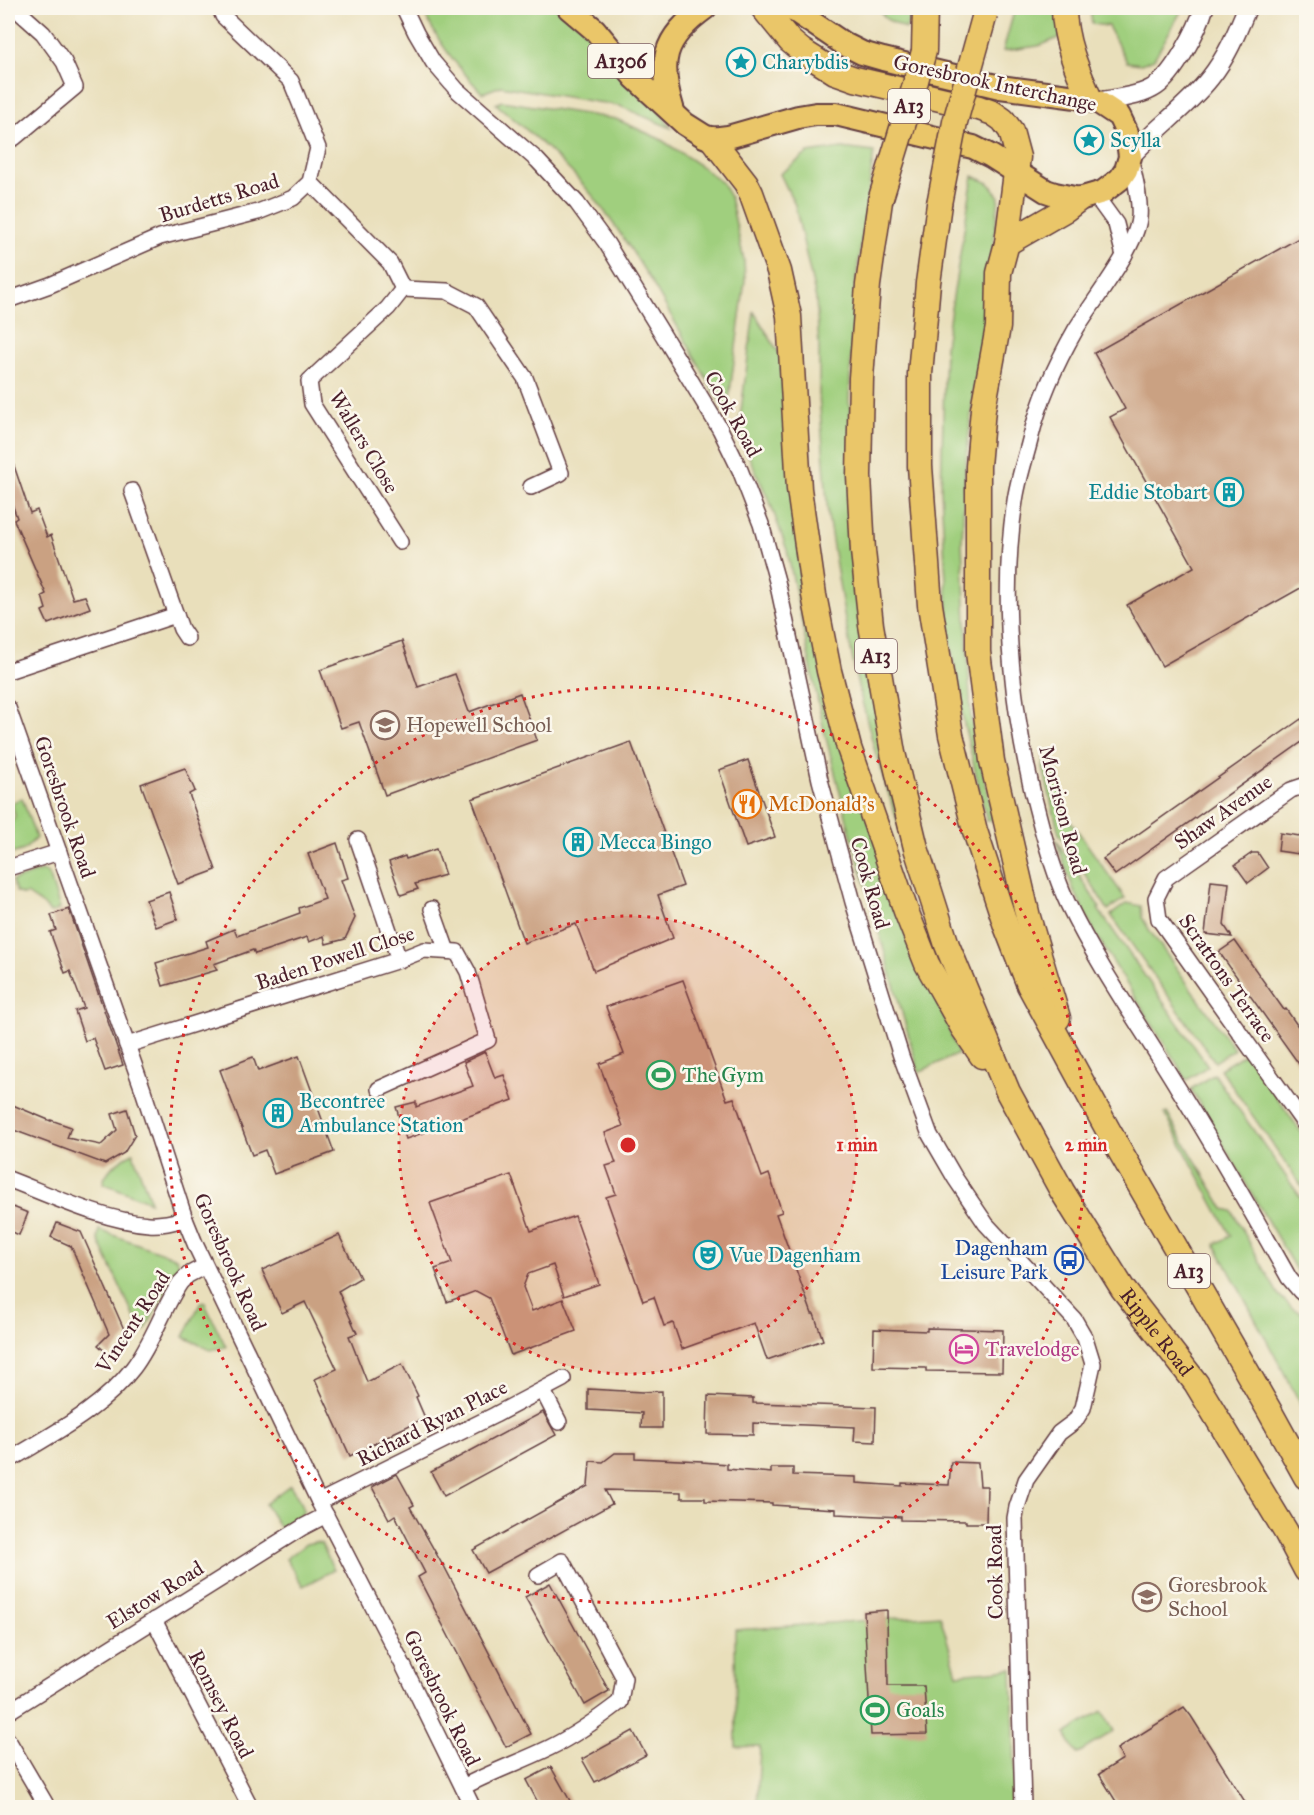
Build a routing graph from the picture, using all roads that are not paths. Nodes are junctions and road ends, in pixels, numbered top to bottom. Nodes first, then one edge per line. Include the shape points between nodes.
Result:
1 (15, 8) edge
2 (220, 8) edge
3 (404, 8) edge
4 (569, 8) edge
5 (705, 8) edge
6 (763, 8) edge
7 (786, 8) edge
8 (925, 8) edge
9 (1064, 8) edge
10 (1204, 8) edge
11 (1247, 8) edge
12 (986, 10) edge
13 (1094, 100) junction
14 (674, 113) junction
15 (14, 138) dead end
16 (712, 139) junction
17 (1131, 158) junction
18 (1017, 171) junction
19 (310, 182) junction
20 (1087, 197) junction
21 (1007, 243) junction
22 (1124, 256) junction
23 (403, 289) junction
24 (8, 300) edge
25 (531, 487) dead end
26 (132, 491) dead end
27 (400, 542) dead end
28 (176, 615) junction
29 (187, 638) dead end
30 (8, 671) edge
31 (8, 708) edge
32 (1306, 785) edge
33 (358, 840) dead end
34 (58, 852) junction
35 (8, 868) edge
36 (1166, 878) joint
37 (432, 909) dead end
38 (447, 951) junction
39 (399, 960) junction
40 (127, 1046) junction
41 (1072, 1064) junction
42 (379, 1089) dead end
43 (1008, 1092) junction
44 (1306, 1126) edge
45 (8, 1179) edge
46 (185, 1219) junction
47 (205, 1266) junction
48 (1306, 1296) edge
49 (563, 1379) dead end
50 (543, 1390) junction
51 (559, 1422) dead end
52 (8, 1461) edge
53 (1306, 1477) edge
54 (322, 1509) junction
55 (1306, 1570) edge
56 (538, 1575) dead end
57 (154, 1620) junction
58 (8, 1712) edge
59 (8, 1740) edge
60 (463, 1787) junction
61 (48, 1808) edge
62 (251, 1808) edge
63 (473, 1808) edge
64 (1023, 1808) edge

1 - 15 street via 43,33 64,62 75,87
2 - 19 street, Burdetts Road via 223,16 291,81 318,148
3 - 64 street, Cook Road via 433,62 457,90 537,160 577,203 607,244 720,429 761,524 777,580 817,770 853,902 930,1135 986,1224 1074,1319 1085,1338 1093,1364 1083,1408 1075,1421 1059,1433 1026,1480 1015,1518
4 - 14 main road, A1306
5 - 14 main road via 676,33 667,51 665,86
6 - 18 highway via 790,41 835,72 993,113 1011,131 1018,157
7 - 13 main road, Goresbrook Interchange via 862,53 1000,87
8 - 43 highway, A13, bridge via 924,51 880,201 868,285 859,476 863,550 892,753 916,848 947,945
9 - 13 highway via 1071,53
10 - 13 street via 1184,52 1157,86 1145,92
11 - 17 street via 1210,78
12 - 41 highway, A13, bridge via 955,122 928,283 920,374 920,466 930,605 951,735 975,831 1029,985
13 - 17 main road, Goresbrook Interchange via 1119,116 1127,133
14 - 16 main road via 694,131
16 - 18 main road via 798,117 836,114 973,147
16 - 43 highway, A13 via 746,183 779,271 789,316 799,489 814,595 849,748 927,964 963,1028
17 - 20 main road via 1120,179
17 - 22 street, Morrison Road via 1140,216
18 - 20 main road via 1054,194
18 - 21 highway
19 - 23 street via 390,263
19 - 24 street, Burdetts Road via 293,198 258,212 160,237
20 - 21 highway
20 - 22 street via 1116,224
21 - 41 highway, A13 via 999,273 998,327 983,409 978,466 978,652 992,761 1028,917
22 - 48 street, Morrison Road via 1056,368 1034,426 1015,500 1008,612 1023,745 1032,792 1066,901 1289,1278
23 - 25 street via 447,291 476,306 525,378 561,473
23 - 27 street, Wallers Close via 388,308 309,381 312,404
26 - 28 street
28 - 29 street
28 - 30 street
31 - 34 street, Goresbrook Road
32 - 36 street, Shaw Avenue via 1291,790
33 - 39 street
34 - 35 street
34 - 40 street, Goresbrook Road
36 - 44 street, Scrattons Terrace via 1156,898 1159,919
37 - 38 street
38 - 39 street, Baden Powell Close via 424,950
38 - 42 street, Baden Powell Close via 457,952 468,972 488,1040
39 - 40 street, Baden Powell Close
40 - 46 street, Goresbrook Road
41 - 53 highway, A13
43 - 55 highway, Ripple Road / A13 via 1117,1280 1196,1383
45 - 46 street via 130,1222 150,1225
46 - 47 street, Goresbrook Road
47 - 52 street, Vincent Road via 180,1283 147,1346 113,1392
47 - 54 street, Goresbrook Road
49 - 50 street, Richard Ryan Place
50 - 51 street
50 - 54 street, Richard Ryan Place
54 - 57 street, Elstow Road via 303,1527
54 - 60 street, Goresbrook Road
56 - 60 street via 562,1561 624,1678 620,1702 550,1747
57 - 58 street, Elstow Road
57 - 62 street, Romsey Road
59 - 61 street
60 - 63 street, Goresbrook Road

